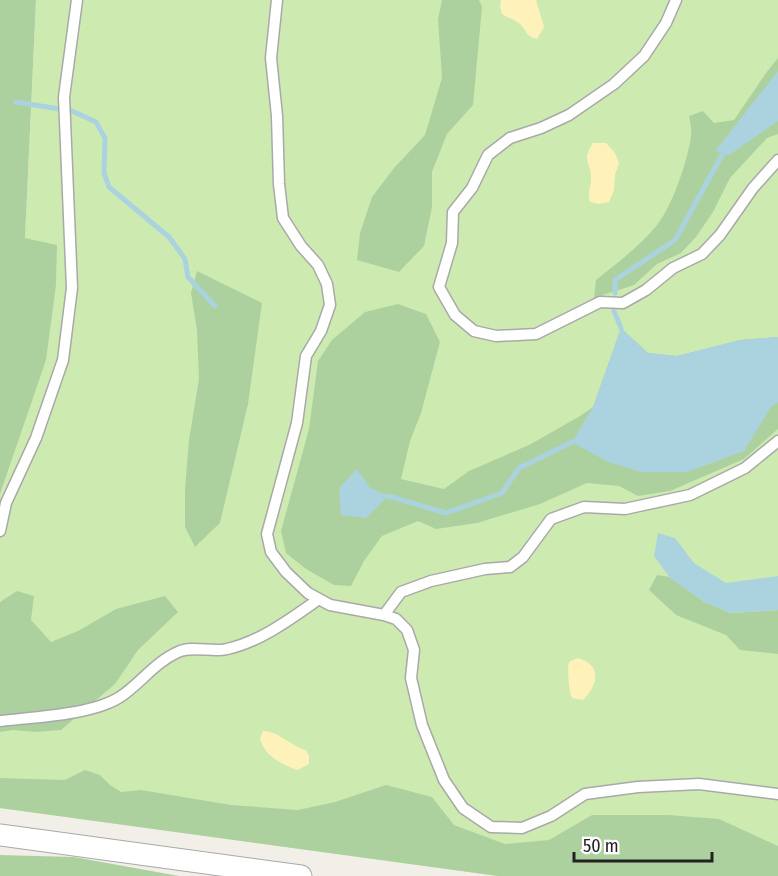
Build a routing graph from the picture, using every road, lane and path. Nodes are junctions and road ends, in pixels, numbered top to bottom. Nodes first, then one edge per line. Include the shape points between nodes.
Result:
1 (77, 0) edge
2 (277, 0) edge
3 (676, 0) edge
4 (778, 160) edge
5 (778, 441) edge
6 (0, 531) edge
7 (319, 599) junction
8 (384, 615) junction
9 (0, 721) edge
10 (778, 794) edge
11 (0, 835) edge
12 (302, 876) edge

1 - 6 lane via 64,98 72,288 63,360 36,438 6,503
2 - 7 lane via 271,58 283,218 318,265 327,284 330,305 306,356 297,423 267,534 271,552 286,572
3 - 4 lane via 644,56 614,84 569,115 510,138 488,155 472,188 453,212 452,243 438,287 454,315 474,331 496,336 536,334 600,302 623,303 673,268 702,254
5 - 8 lane via 745,468 690,495 625,509 584,507 551,519 510,567 431,580 401,592
7 - 8 lane via 330,605
7 - 9 lane via 246,644 225,650 179,651 121,696 100,707
8 - 10 lane via 396,619 407,630 414,650 411,678 422,725 444,780 463,808 491,827 522,828 551,816 585,794 638,787 699,784
11 - 12 street

